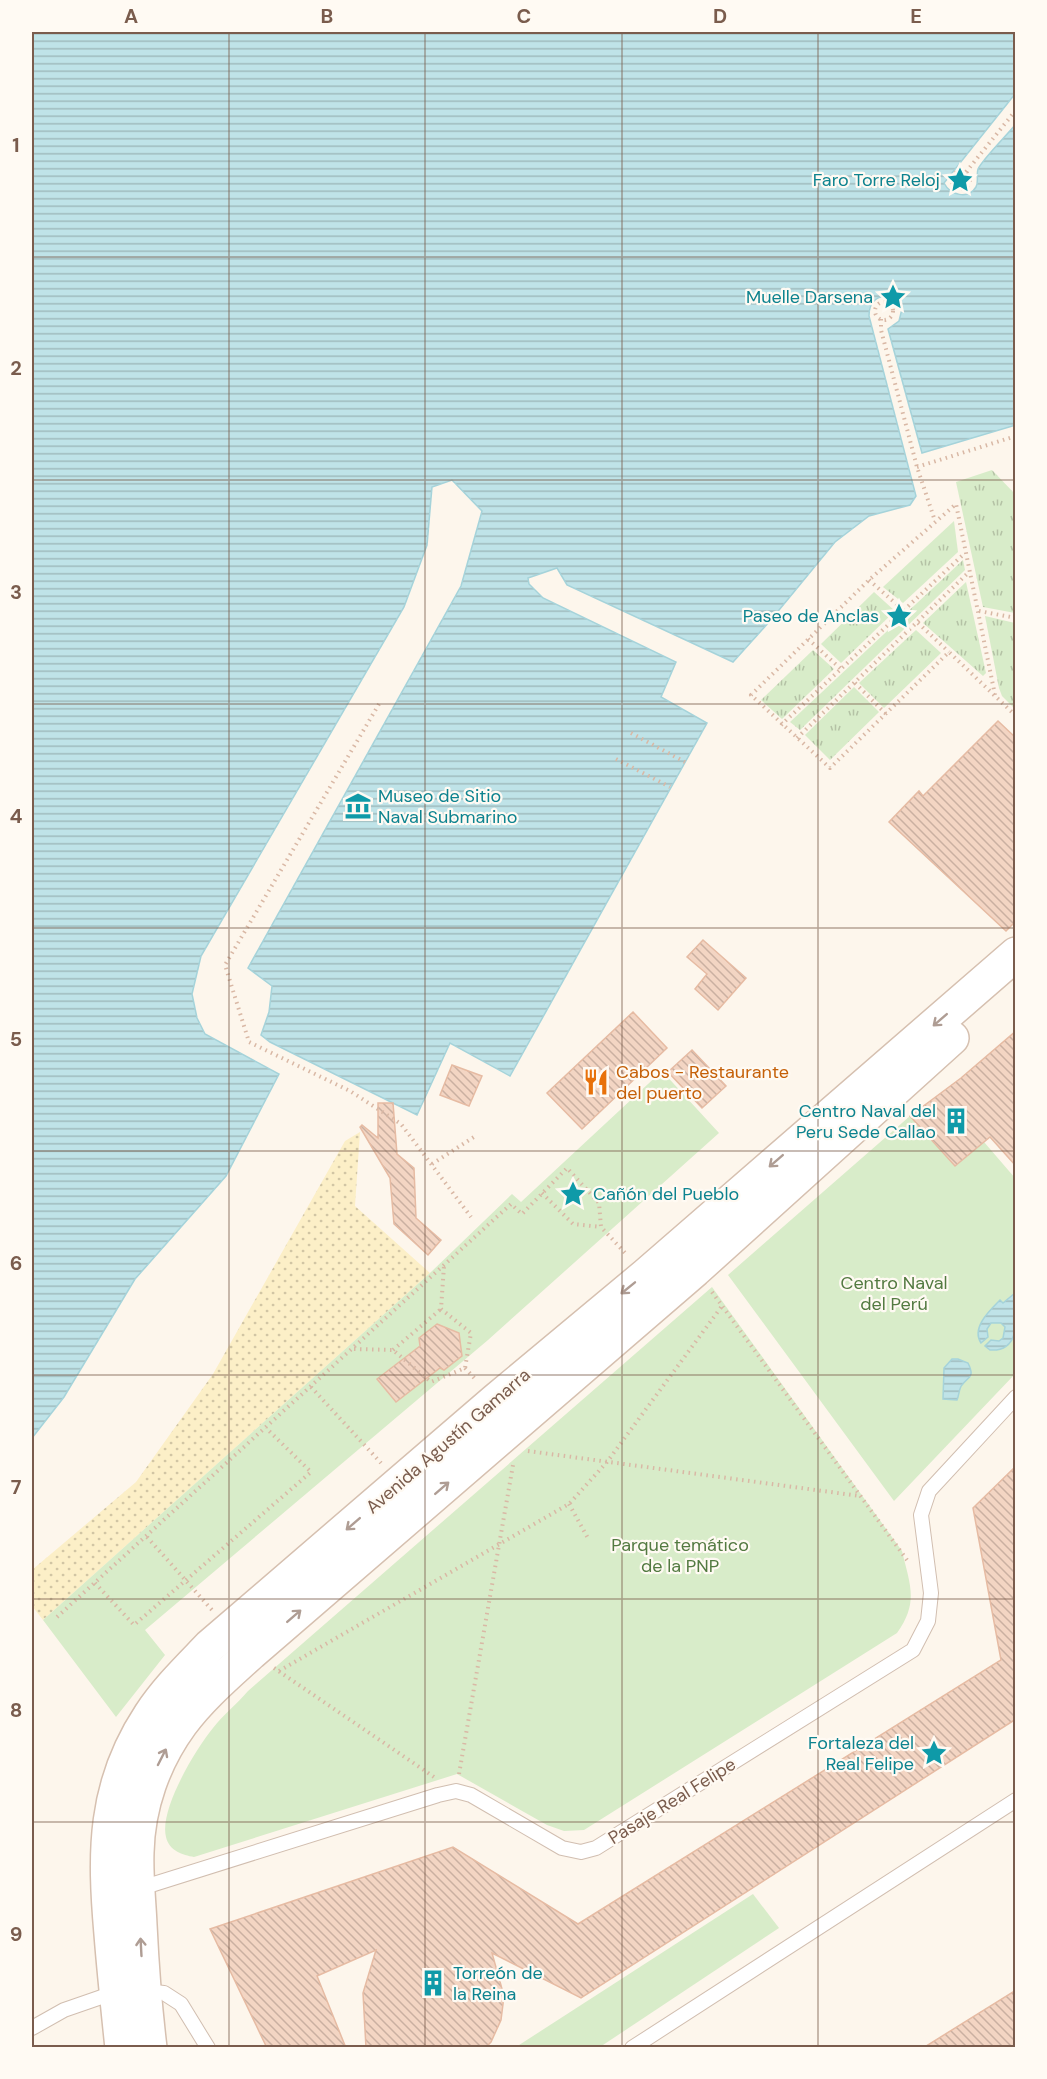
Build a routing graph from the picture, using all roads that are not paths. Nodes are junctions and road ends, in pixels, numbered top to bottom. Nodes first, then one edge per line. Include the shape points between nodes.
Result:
1 (1016, 954) edge
2 (1016, 980) edge
3 (1016, 1397) edge
4 (240, 1642) junction
5 (1016, 1800) edge
6 (138, 1889) junction
7 (129, 1991) junction
8 (32, 2028) edge
9 (122, 2048) edge
10 (150, 2048) edge
11 (208, 2048) edge
12 (632, 2048) edge

1 -> 4 main road, Avenida Agustín Gamarra via 400,1483
4 -> 2 main road, Avenida Agustín Gamarra via 695,1270
3 - 6 lane, Pasaje Real Felipe via 929,1491 921,1515 931,1593 928,1621 913,1650 596,1848 580,1852 562,1848 456,1791
6 -> 4 main road, Avenida Agustín Gamarra via 140,1818 150,1781 181,1724 206,1695
4 - 7 main road, Avenida Agustín Gamarra via 178,1679 150,1714 117,1784 109,1819 106,1863
5 - 12 lane
7 -> 6 main road, Avenida Agustín Gamarra
7 - 8 lane via 64,2010
7 - 9 main road, Avenida Agustín Gamarra
7 - 10 main road, Avenida Agustín Gamarra
7 - 11 lane via 164,1994 181,2004

